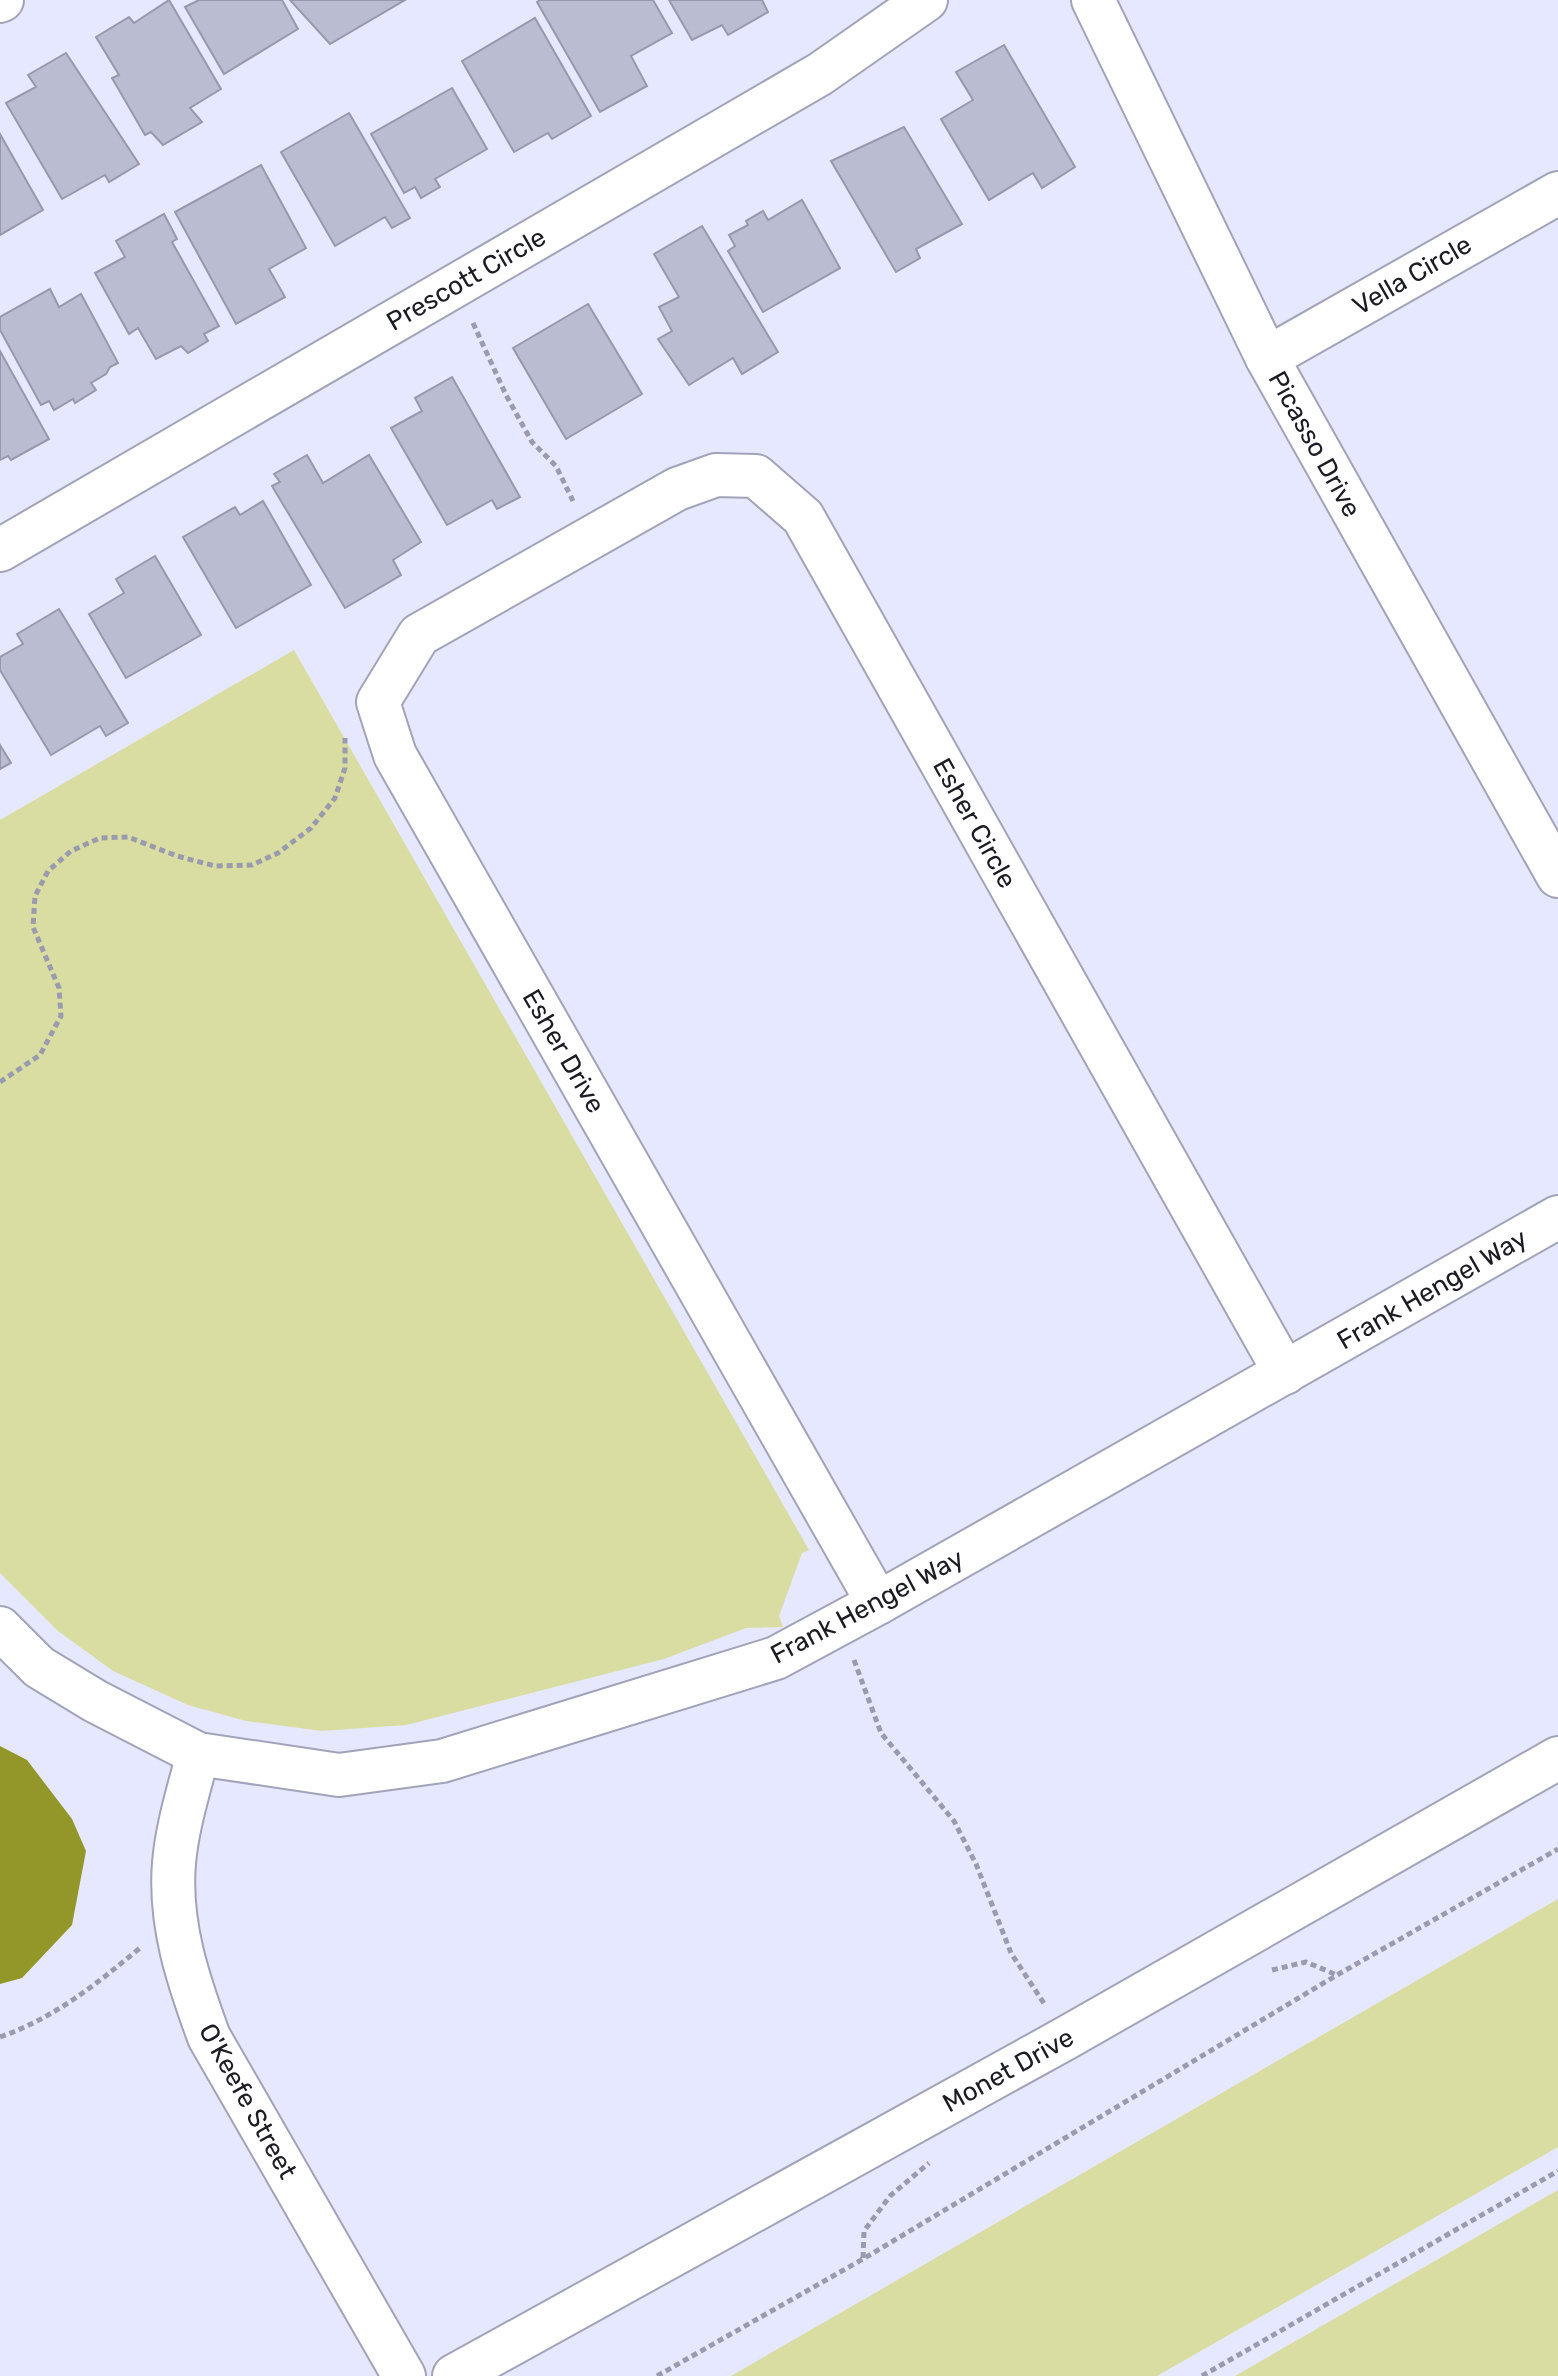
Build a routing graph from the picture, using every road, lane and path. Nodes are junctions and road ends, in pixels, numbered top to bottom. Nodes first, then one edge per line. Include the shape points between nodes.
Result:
1 (926, 0) edge
2 (1093, 0) edge
3 (1558, 193) edge
4 (452, 287) junction
5 (1267, 358) junction
6 (575, 546) junction
7 (0, 550) edge
8 (378, 702) junction
9 (1558, 876) edge
10 (0, 1082) edge
11 (1558, 1217) edge
12 (1285, 1373) junction
13 (878, 1603) junction
14 (0, 1628) edge
15 (198, 1754) junction
16 (1558, 1758) edge
17 (1558, 1849) edge
18 (175, 1923) junction
19 (1265, 1972) dead end
20 (1337, 1975) junction
21 (0, 2037) edge
22 (1066, 2038) junction
23 (941, 2156) dead end
24 (1558, 2171) edge
25 (863, 2259) junction
26 (404, 2376) edge
27 (454, 2376) edge
28 (657, 2376) edge
29 (1202, 2376) edge

1 - 4 street, Prescott Circle via 820,74
2 - 5 street, Picasso Drive
3 - 5 street, Vella Circle
4 - 6 path via 532,442 556,466
4 - 7 street, Prescott Circle
5 - 9 street, Picasso Drive
6 - 8 street via 419,635
6 - 12 street, Esher Circle via 677,489 716,475 756,476 803,517
8 - 10 path via 345,713 345,768 335,798 311,828 278,853 252,865 215,866 128,837 100,838 71,851 48,871 35,896 33,927 59,988 61,1016 40,1055
8 - 13 street, Esher Drive via 395,755
11 - 12 street, Frank Hengel Way
12 - 13 street, Frank Hengel Way
13 - 15 street, Frank Hengel Way via 776,1658 442,1761 339,1775
13 - 22 path via 853,1661 881,1733 954,1821 1011,1953
14 - 15 street, Frank Hengel Way via 39,1667
15 - 18 street, O'Keefe Street via 174,1862
16 - 22 street, Monet Drive
17 - 20 path
18 - 21 path via 82,1996
18 - 26 street, O'Keefe Street via 209,2037
19 - 20 path via 1306,1962
20 - 25 path
22 - 27 street, Monet Drive
23 - 25 path via 890,2196 864,2231
24 - 29 path
25 - 28 path

